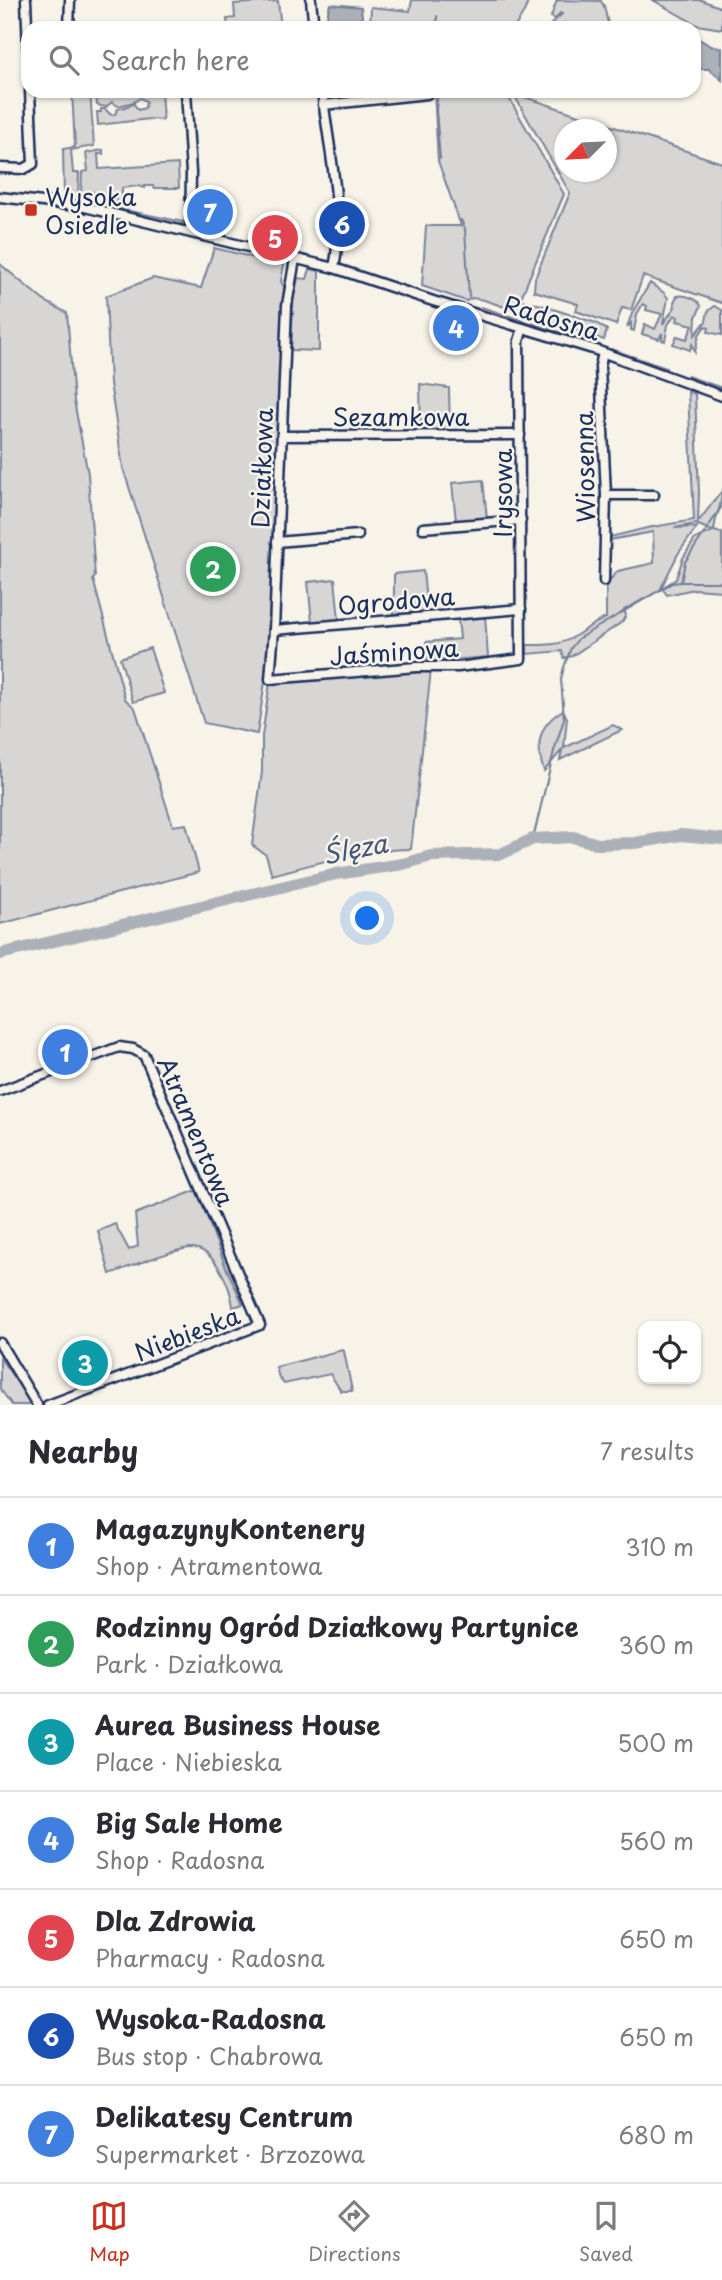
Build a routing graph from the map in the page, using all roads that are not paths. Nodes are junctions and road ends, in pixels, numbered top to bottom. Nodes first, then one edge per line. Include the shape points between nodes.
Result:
1 (26, 0) edge
2 (70, 0) edge
3 (311, 0) edge
4 (27, 21) edge
5 (69, 21) edge
6 (313, 21) edge
7 (30, 98) edge
8 (186, 98) edge
9 (322, 98) edge
10 (389, 98) edge
11 (323, 105) junction
12 (0, 168) edge
13 (0, 197) edge
14 (190, 232) junction
15 (295, 258) junction
16 (334, 268) junction
17 (523, 328) junction
18 (603, 353) junction
19 (722, 396) edge
20 (520, 435) junction
21 (282, 436) junction
22 (606, 495) junction
23 (654, 495) dead end
24 (521, 520) junction
25 (423, 528) dead end
26 (358, 535) dead end
27 (277, 542) junction
28 (604, 581) dead end
29 (521, 609) junction
30 (274, 630) junction
31 (521, 659) joint
32 (270, 679) joint
33 (0, 1091) edge
34 (260, 1325) joint
35 (0, 1343) edge
36 (37, 1405) edge
37 (48, 1405) edge

1 - 4 street
2 - 5 street
3 - 6 street
7 - 12 street via 33,164 24,169
8 - 14 street
9 - 11 street
10 - 11 street
11 - 16 street via 336,215
13 - 14 street, Radosna via 82,207
14 - 15 street, Radosna
15 - 16 street, Radosna
15 - 21 street, Działkowa
16 - 17 street, Radosna
17 - 18 street, Radosna
17 - 20 street, Irysowa via 519,341
18 - 19 street, Radosna
18 - 22 street, Wiosenna
20 - 21 street, Sezamkowa
20 - 24 street, Irysowa
21 - 27 street, Działkowa
22 - 23 street
22 - 28 street, Wiosenna
24 - 25 street
24 - 29 street, Irysowa
26 - 27 street
27 - 30 street, Działkowa
29 - 30 street, Ogrodowa
29 - 31 street, Irysowa
30 - 32 street, Działkowa
31 - 32 street, Jaśminowa
33 - 34 street, Atramentowa via 118,1047 144,1055
34 - 37 street, Niebieska
35 - 36 street

